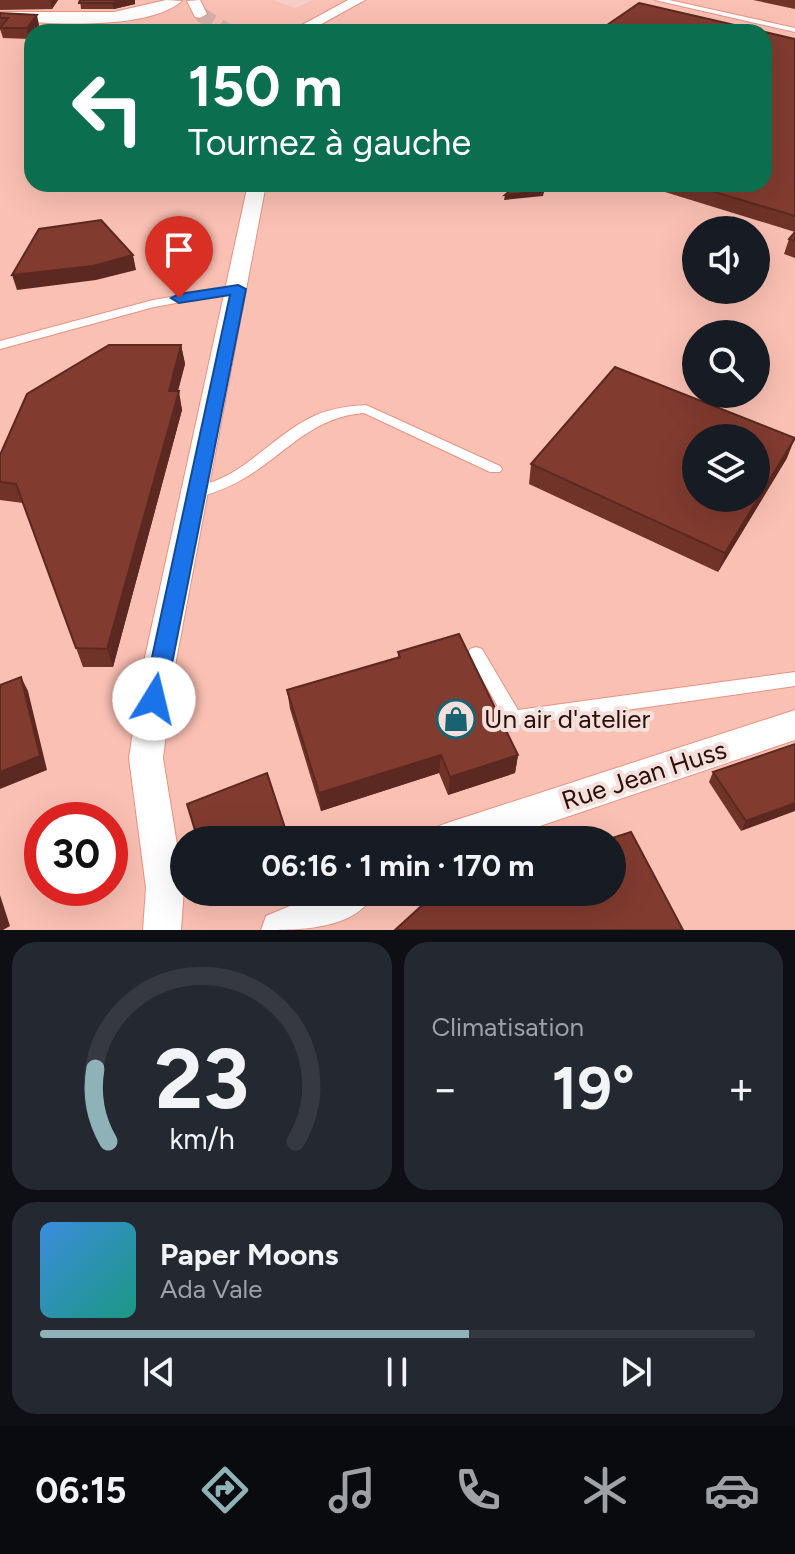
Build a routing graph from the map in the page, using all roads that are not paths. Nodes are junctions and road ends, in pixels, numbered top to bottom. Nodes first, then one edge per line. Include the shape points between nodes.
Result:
1 (358, 0) edge
2 (659, 0) edge
3 (174, 1) edge
4 (197, 5) tunnel mouth
5 (0, 16) edge
6 (307, 24) edge
7 (768, 24) edge
8 (772, 25) edge
9 (795, 30) edge
10 (256, 192) edge
11 (238, 289) junction
12 (0, 345) edge
13 (495, 469) dead end
14 (196, 493) junction
15 (476, 654) dead end
16 (795, 679) edge
17 (795, 725) edge
18 (489, 826) edge
19 (334, 911) edge
20 (162, 930) edge
21 (280, 930) edge

1 - 6 street
2 - 7 lane
3 - 4 street
3 - 5 street via 122,14
8 - 9 lane
10 - 11 street
11 - 12 lane via 153,304
11 - 14 street
13 - 14 lane via 366,409 348,408 321,417 263,462 216,489
14 - 20 street via 158,671 146,758 165,888
15 - 16 lane via 513,718
17 - 18 street, Rue Jean Huss
19 - 21 street

